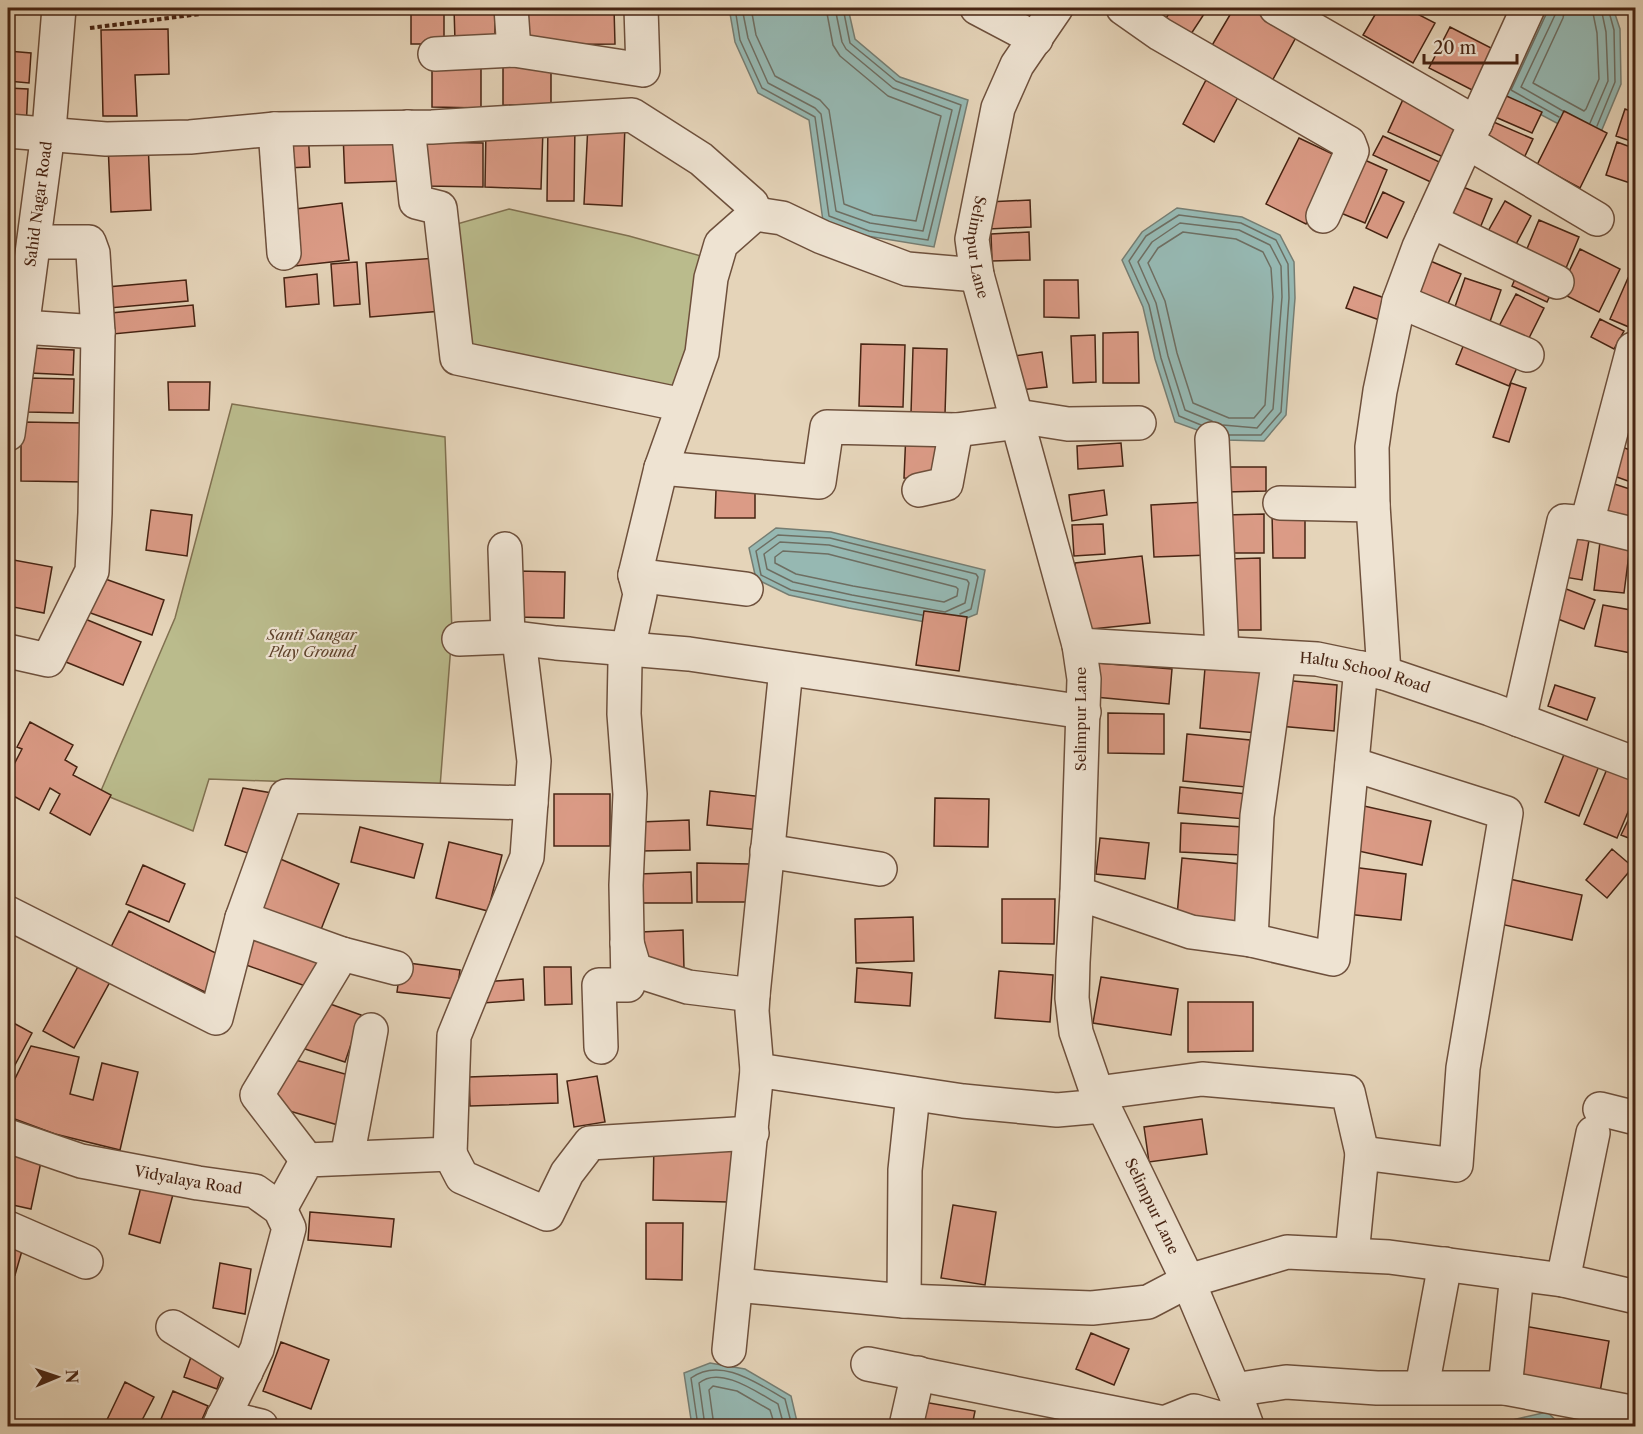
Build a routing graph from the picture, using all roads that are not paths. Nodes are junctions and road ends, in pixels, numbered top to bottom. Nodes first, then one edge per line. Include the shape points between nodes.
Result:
1 (511, 8) edge
2 (641, 8) edge
3 (977, 8) edge
4 (1056, 8) edge
5 (1123, 8) edge
6 (1276, 8) edge
7 (1528, 8) edge
8 (58, 20) edge
9 (1036, 39) junction
10 (514, 50) junction
11 (435, 54) dead end
12 (408, 128) junction
13 (275, 129) junction
14 (8, 131) edge
15 (1472, 133) junction
16 (48, 134) junction
17 (754, 214) junction
18 (1323, 216) dead end
19 (1598, 219) dead end
20 (1431, 221) junction
21 (34, 242) junction
22 (284, 253) dead end
23 (977, 275) junction
24 (1557, 282) dead end
25 (1400, 301) junction
26 (22, 327) junction
27 (98, 332) junction
28 (1635, 350) edge
29 (1527, 355) dead end
30 (683, 405) junction
31 (1018, 419) junction
32 (1139, 423) dead end
33 (956, 430) junction
34 (8, 434) edge
35 (1212, 438) dead end
36 (661, 468) junction
37 (920, 490) dead end
38 (1280, 504) dead end
39 (1373, 505) junction
40 (1587, 523) junction
41 (1635, 535) edge
42 (505, 549) dead end
43 (635, 574) junction
44 (746, 589) dead end
45 (514, 638) junction
46 (459, 639) dead end
47 (1079, 645) junction
48 (628, 648) junction
49 (8, 651) edge
50 (1222, 653) junction
51 (1279, 657) junction
52 (786, 669) junction
53 (1372, 670) junction
54 (1084, 712) junction
55 (1519, 720) junction
56 (1352, 764) junction
57 (1635, 764) edge
58 (531, 803) junction
59 (767, 851) junction
60 (880, 869) dead end
61 (1077, 893) junction
62 (8, 913) edge
63 (242, 918) junction
64 (1251, 940) junction
65 (627, 941) junction
66 (342, 954) junction
67 (396, 968) dead end
68 (753, 995) junction
69 (371, 1030) dead end
70 (601, 1047) dead end
71 (758, 1070) junction
72 (913, 1094) junction
73 (1100, 1099) junction
74 (1635, 1118) edge
75 (752, 1133) junction
76 (8, 1136) edge
77 (1362, 1153) junction
78 (450, 1154) junction
79 (347, 1158) junction
80 (307, 1160) junction
81 (280, 1209) junction
82 (8, 1228) edge
83 (1352, 1255) junction
84 (86, 1262) dead end
85 (1445, 1264) junction
86 (1517, 1274) junction
87 (1563, 1280) junction
88 (1188, 1281) junction
89 (736, 1285) junction
90 (1635, 1297) edge
91 (904, 1301) junction
92 (173, 1327) dead end
93 (729, 1350) dead end
94 (868, 1364) dead end
95 (246, 1372) junction
96 (918, 1373) junction
97 (1422, 1388) junction
98 (1505, 1388) junction
99 (1234, 1390) junction
100 (1635, 1413) edge
101 (221, 1422) edge
102 (1165, 1425) edge
103 (261, 1426) edge
104 (906, 1426) edge
105 (1247, 1426) edge

1 - 10 street
2 - 10 street via 643,70
3 - 9 street
4 - 9 street, Selimpur Lane
5 - 18 street via 1160,34 1349,143 1352,151
6 - 15 street
7 - 15 street
8 - 16 street, Sahid Nagar Road
9 - 23 street, Selimpur Lane via 1017,65 998,108 972,239
10 - 11 street
12 - 13 street
12 - 17 street via 632,115 701,159 752,204
12 - 30 street via 416,202 440,208 457,358
13 - 16 street via 178,138 106,139
13 - 22 street
14 - 16 street
15 - 19 street
15 - 20 street
16 - 21 street, Sahid Nagar Road
17 - 23 street via 782,218 907,269
17 - 30 street via 721,244 711,278 702,353
20 - 24 street
20 - 25 street
21 - 26 street, Sahid Nagar Road
21 - 27 street via 89,242
23 - 31 street, Selimpur Lane
25 - 29 street
25 - 39 street via 1372,447
26 - 27 street
26 - 34 street, Sahid Nagar Road
27 - 49 street via 92,571 48,660
28 - 40 street
30 - 36 street
31 - 32 street via 1068,424
31 - 33 street
31 - 47 street, Selimpur Lane
33 - 36 street via 827,427 819,482
33 - 37 street via 946,484
35 - 50 street
36 - 43 street
38 - 39 street
39 - 53 street
40 - 41 street
40 - 55 street via 1564,521
42 - 45 street
43 - 44 street
43 - 48 street via 640,594
45 - 46 street
45 - 48 street
45 - 58 street via 534,761
47 - 50 street, Haltu School Road
47 - 54 street, Selimpur Lane
48 - 52 street
48 - 65 street via 624,714 630,794
50 - 51 street, Haltu School Road
51 - 53 street, Haltu School Road
51 - 64 street via 1257,816
52 - 54 street
52 - 59 street
53 - 55 street, Haltu School Road
53 - 56 street
54 - 61 street, Selimpur Lane
55 - 57 street, Haltu School Road
56 - 64 street via 1333,959
56 - 77 street via 1506,813 1463,1068 1456,1166
58 - 63 street via 286,796
58 - 78 street via 527,857 454,1036
59 - 60 street
59 - 68 street
61 - 64 street via 1191,932
61 - 73 street, Selimpur Lane via 1072,986 1076,1032
62 - 63 street via 216,1018
63 - 66 street
65 - 68 street via 635,970 688,987
65 - 70 street via 628,985 599,985
66 - 67 street
66 - 80 street via 257,1095
68 - 71 street
69 - 79 street
71 - 72 street
71 - 75 street
72 - 73 street via 1057,1110
72 - 91 street via 905,1170
73 - 77 street via 1202,1079 1348,1092
73 - 88 street, Selimpur Lane
74 - 87 street via 1596,1121
75 - 78 street via 590,1143 567,1173 547,1214 462,1177
75 - 89 street
76 - 81 street, Vidyalaya Road via 81,1161 255,1191
77 - 83 street
78 - 79 street
79 - 80 street
80 - 81 street
81 - 95 street via 289,1228 257,1349
82 - 84 street
83 - 85 street
83 - 88 street via 1287,1252
85 - 86 street
85 - 97 street
86 - 87 street
86 - 98 street
87 - 90 street
88 - 91 street via 1148,1302 1092,1308
88 - 99 street, Selimpur Lane
89 - 91 street
89 - 93 street
92 - 95 street
94 - 96 street
95 - 101 street
96 - 102 street
96 - 104 street
97 - 98 street
97 - 99 street via 1286,1382
98 - 100 street
99 - 105 street, Selimpur Lane
101 - 103 street
102 - 105 street via 1194,1411

